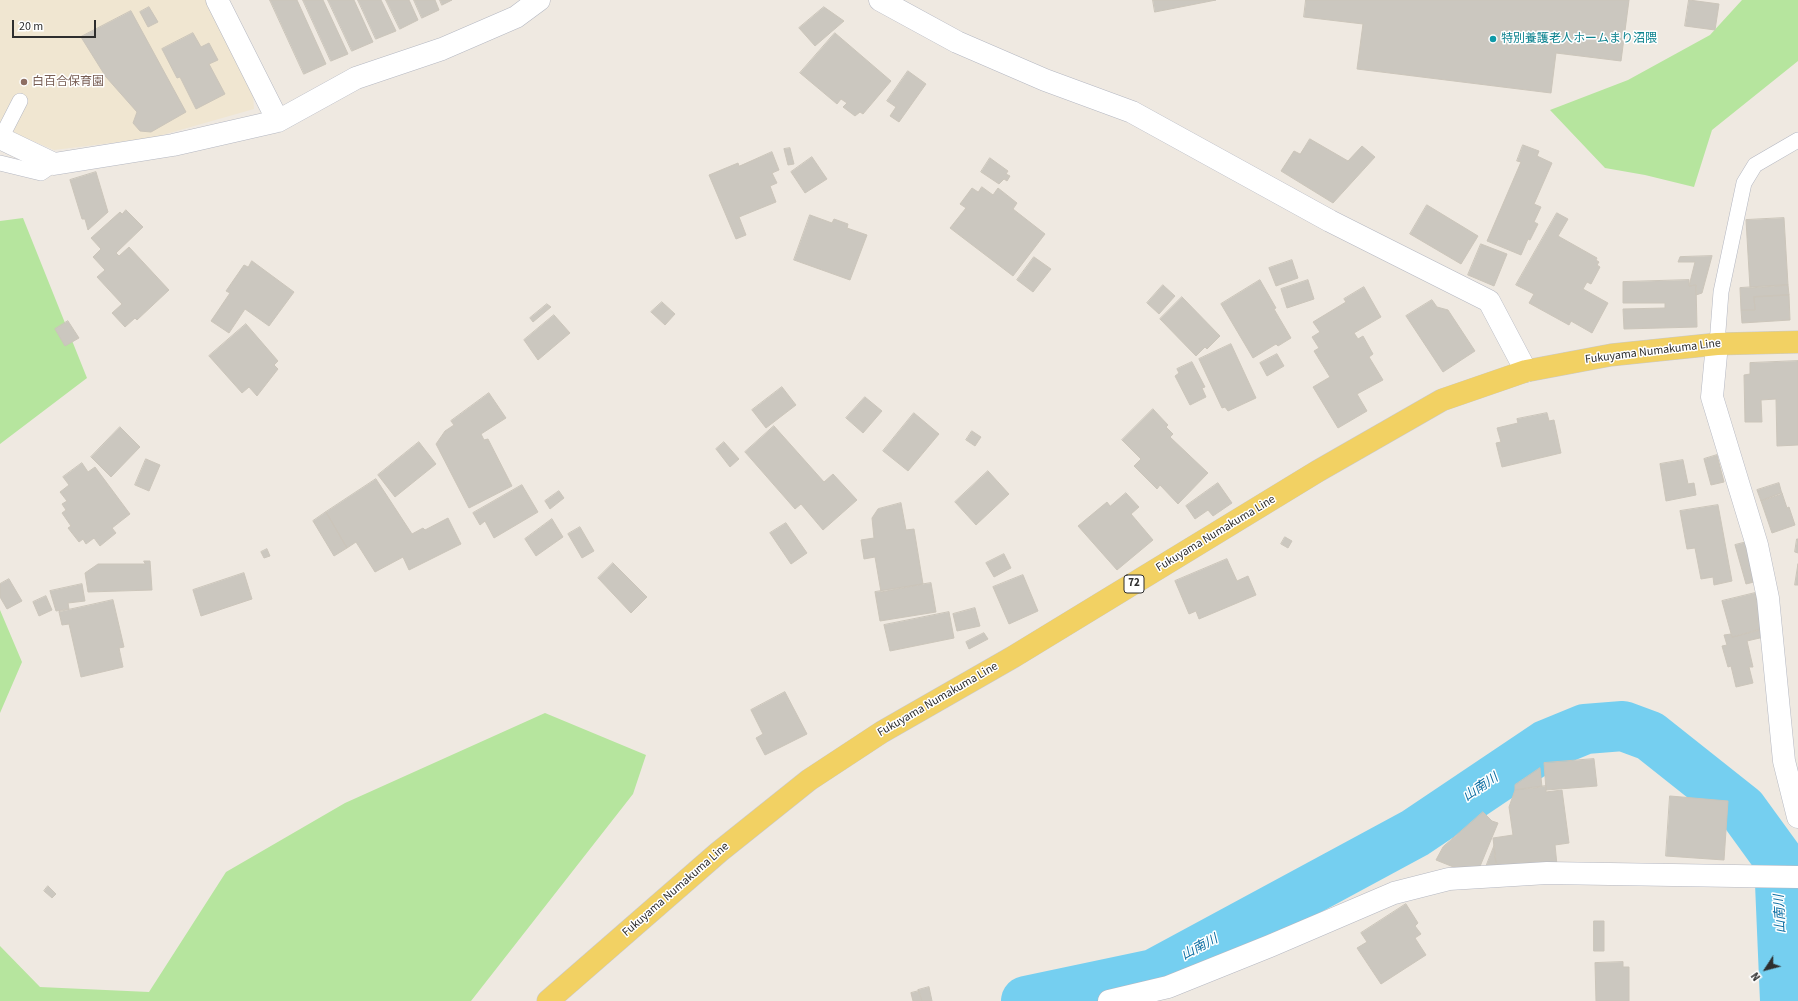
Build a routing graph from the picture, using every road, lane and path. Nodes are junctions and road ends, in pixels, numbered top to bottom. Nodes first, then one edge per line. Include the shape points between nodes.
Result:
1 (217, 0) edge
2 (539, 0) edge
3 (880, 0) edge
4 (20, 101) dead end
5 (278, 121) junction
6 (1, 138) edge
7 (1798, 140) edge
8 (0, 163) edge
9 (54, 164) junction
10 (1798, 342) edge
11 (1717, 344) junction
12 (1526, 371) junction
13 (1798, 817) edge
14 (1798, 877) edge
15 (548, 1001) edge
16 (1109, 1001) edge

1 - 5 street
2 - 5 street via 516,17 442,49 356,78
3 - 12 street via 957,42 1045,80 1132,112 1330,221 1489,301
4 - 6 lane
5 - 9 street via 173,145
6 - 9 street
7 - 11 lane via 1755,165 1744,183 1721,292
8 - 9 lane via 41,173
10 - 11 main road, Fukuyama Numakuma Line / 72
11 - 12 main road, Fukuyama Numakuma Line / 72 via 1611,354
11 - 13 street via 1712,397 1757,545 1768,598 1784,761
12 - 15 main road, Fukuyama Numakuma Line / 72 via 1442,400 1318,471 1014,657 882,732 809,780 719,852
14 - 16 street via 1547,873 1449,880 1394,893 1168,987

